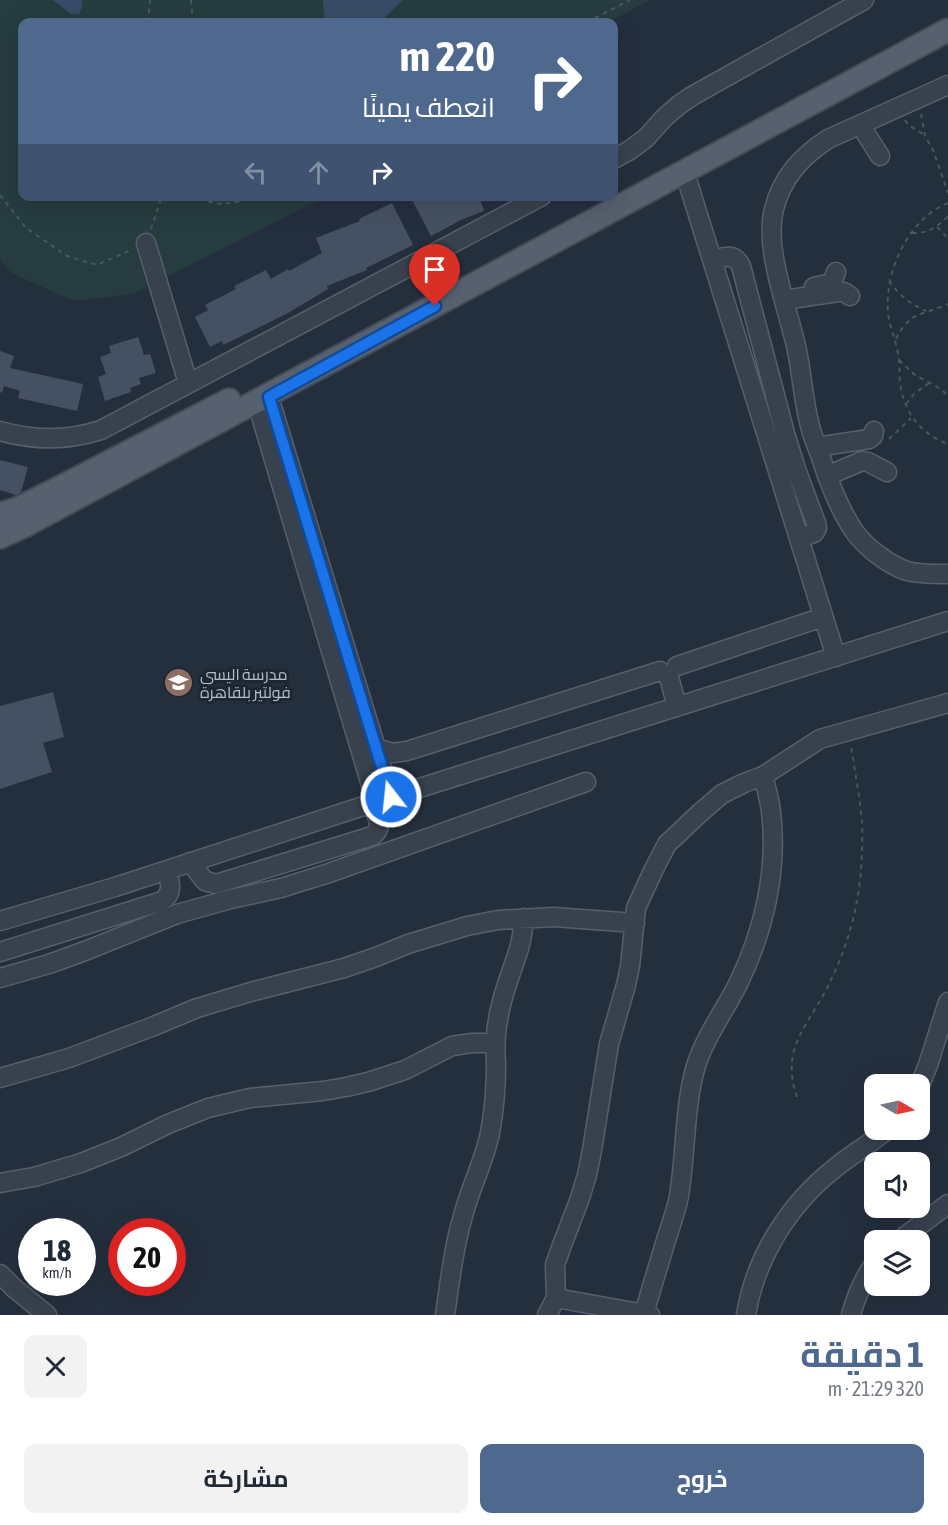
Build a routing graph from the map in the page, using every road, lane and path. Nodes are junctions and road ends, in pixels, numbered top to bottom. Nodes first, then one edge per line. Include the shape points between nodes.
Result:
1 (150, 0) edge
2 (191, 0) edge
3 (630, 0) edge
4 (864, 0) edge
5 (948, 14) edge
6 (148, 18) edge
7 (193, 18) edge
8 (595, 18) edge
9 (948, 30) edge
10 (948, 86) edge
11 (915, 100) junction
12 (898, 108) junction
13 (861, 126) junction
14 (925, 136) junction
15 (880, 156) dead end
16 (618, 157) edge
17 (684, 170) junction
18 (618, 192) edge
19 (948, 193) edge
20 (0, 195) edge
21 (160, 201) edge
22 (207, 201) edge
23 (238, 201) edge
24 (533, 201) edge
25 (600, 201) edge
26 (948, 202) edge
27 (948, 216) edge
28 (937, 227) junction
29 (912, 233) junction
30 (948, 238) edge
31 (146, 243) junction
32 (712, 260) junction
33 (836, 272) dead end
34 (890, 281) junction
35 (783, 296) junction
36 (850, 296) dead end
37 (948, 304) edge
38 (926, 311) junction
39 (895, 340) junction
40 (899, 360) junction
41 (188, 383) junction
42 (929, 383) junction
43 (948, 396) edge
44 (263, 400) junction
45 (906, 404) junction
46 (874, 431) dead end
47 (0, 432) edge
48 (948, 444) edge
49 (817, 447) junction
50 (887, 472) dead end
51 (827, 476) junction
52 (0, 514) edge
53 (0, 537) edge
54 (799, 538) junction
55 (948, 574) edge
56 (823, 617) junction
57 (948, 621) edge
58 (948, 630) edge
59 (871, 646) junction
60 (836, 657) junction
61 (669, 671) junction
62 (948, 706) edge
63 (677, 707) junction
64 (849, 731) junction
65 (377, 748) junction
66 (764, 776) junction
67 (586, 782) dead end
68 (380, 800) junction
69 (190, 862) junction
70 (167, 870) junction
71 (524, 918) junction
72 (0, 921) edge
73 (635, 923) junction
74 (0, 952) edge
75 (0, 978) edge
76 (948, 1002) edge
77 (495, 1042) junction
78 (924, 1074) edge
79 (0, 1078) edge
80 (797, 1098) dead end
81 (874, 1140) edge
82 (0, 1184) edge
83 (948, 1204) edge
84 (913, 1230) edge
85 (0, 1274) edge
86 (864, 1279) edge
87 (556, 1298) junction
88 (647, 1314) edge
89 (46, 1315) edge
90 (445, 1315) edge
91 (547, 1315) edge
92 (746, 1315) edge
93 (851, 1315) edge

1 - 6 path
2 - 7 path
3 - 8 path
4 - 16 street via 692,96 646,138
5 - 18 main road
9 - 17 main road
10 - 11 street
11 - 12 street
11 - 14 path
12 - 13 street
12 - 14 path via 907,124
13 - 15 street
13 - 35 street via 813,149 799,161 779,192 773,209 771,246
14 - 19 path
17 - 32 street
17 - 44 main road
20 - 31 path via 26,228 67,256 97,265
21 - 31 path
22 - 23 path
24 - 41 street
25 - 52 main road via 82,477
26 - 29 path
27 - 28 path
28 - 29 path
28 - 30 path
29 - 34 path via 897,257
31 - 41 street
32 - 54 street
32 - 54 street via 732,256 741,266 786,437 816,523 814,533
33 - 35 street via 830,284
34 - 38 path via 901,296
34 - 39 path via 888,315
35 - 36 street via 838,292
35 - 49 street
37 - 38 path
38 - 39 path via 905,324
39 - 40 path
40 - 42 path
40 - 45 path
41 - 47 street via 101,430 82,436 37,438
42 - 43 path
42 - 45 path
44 - 53 main road
44 - 65 street
44 - 68 street
45 - 48 path via 923,430
46 - 49 street via 869,439
49 - 51 street
50 - 51 street via 862,461
51 - 55 street via 854,532 878,556 908,572
54 - 56 street
56 - 60 street
56 - 61 street
57 - 59 street
58 - 59 street via 895,650
59 - 60 street
60 - 63 street
61 - 63 street
61 - 65 street via 407,751 392,753
62 - 64 street
63 - 68 street
64 - 66 street via 820,739
64 - 80 path via 861,822 859,891 836,969 795,1045 791,1071
65 - 68 street
66 - 73 street via 722,794 667,844 641,894
66 - 88 street via 773,832 764,911 748,961 708,1037 696,1069 679,1197
67 - 75 street via 326,874 177,914 85,951
68 - 69 street
68 - 69 street via 380,826 372,836 216,884 202,879
69 - 70 street
70 - 72 street
70 - 74 street via 170,892 162,901
71 - 73 street
71 - 77 street via 517,957 502,997
71 - 79 street via 437,934 344,968 197,1008 69,1058
73 - 87 street via 630,966 609,1044 587,1175 555,1265
76 - 78 street
77 - 82 street via 452,1046 405,1070 368,1082 324,1091 250,1098 208,1108 81,1163
77 - 90 street via 490,1134 458,1234
81 - 92 street via 821,1179 786,1220 753,1283
83 - 84 street
85 - 89 street
86 - 93 street
87 - 88 street
87 - 91 street

